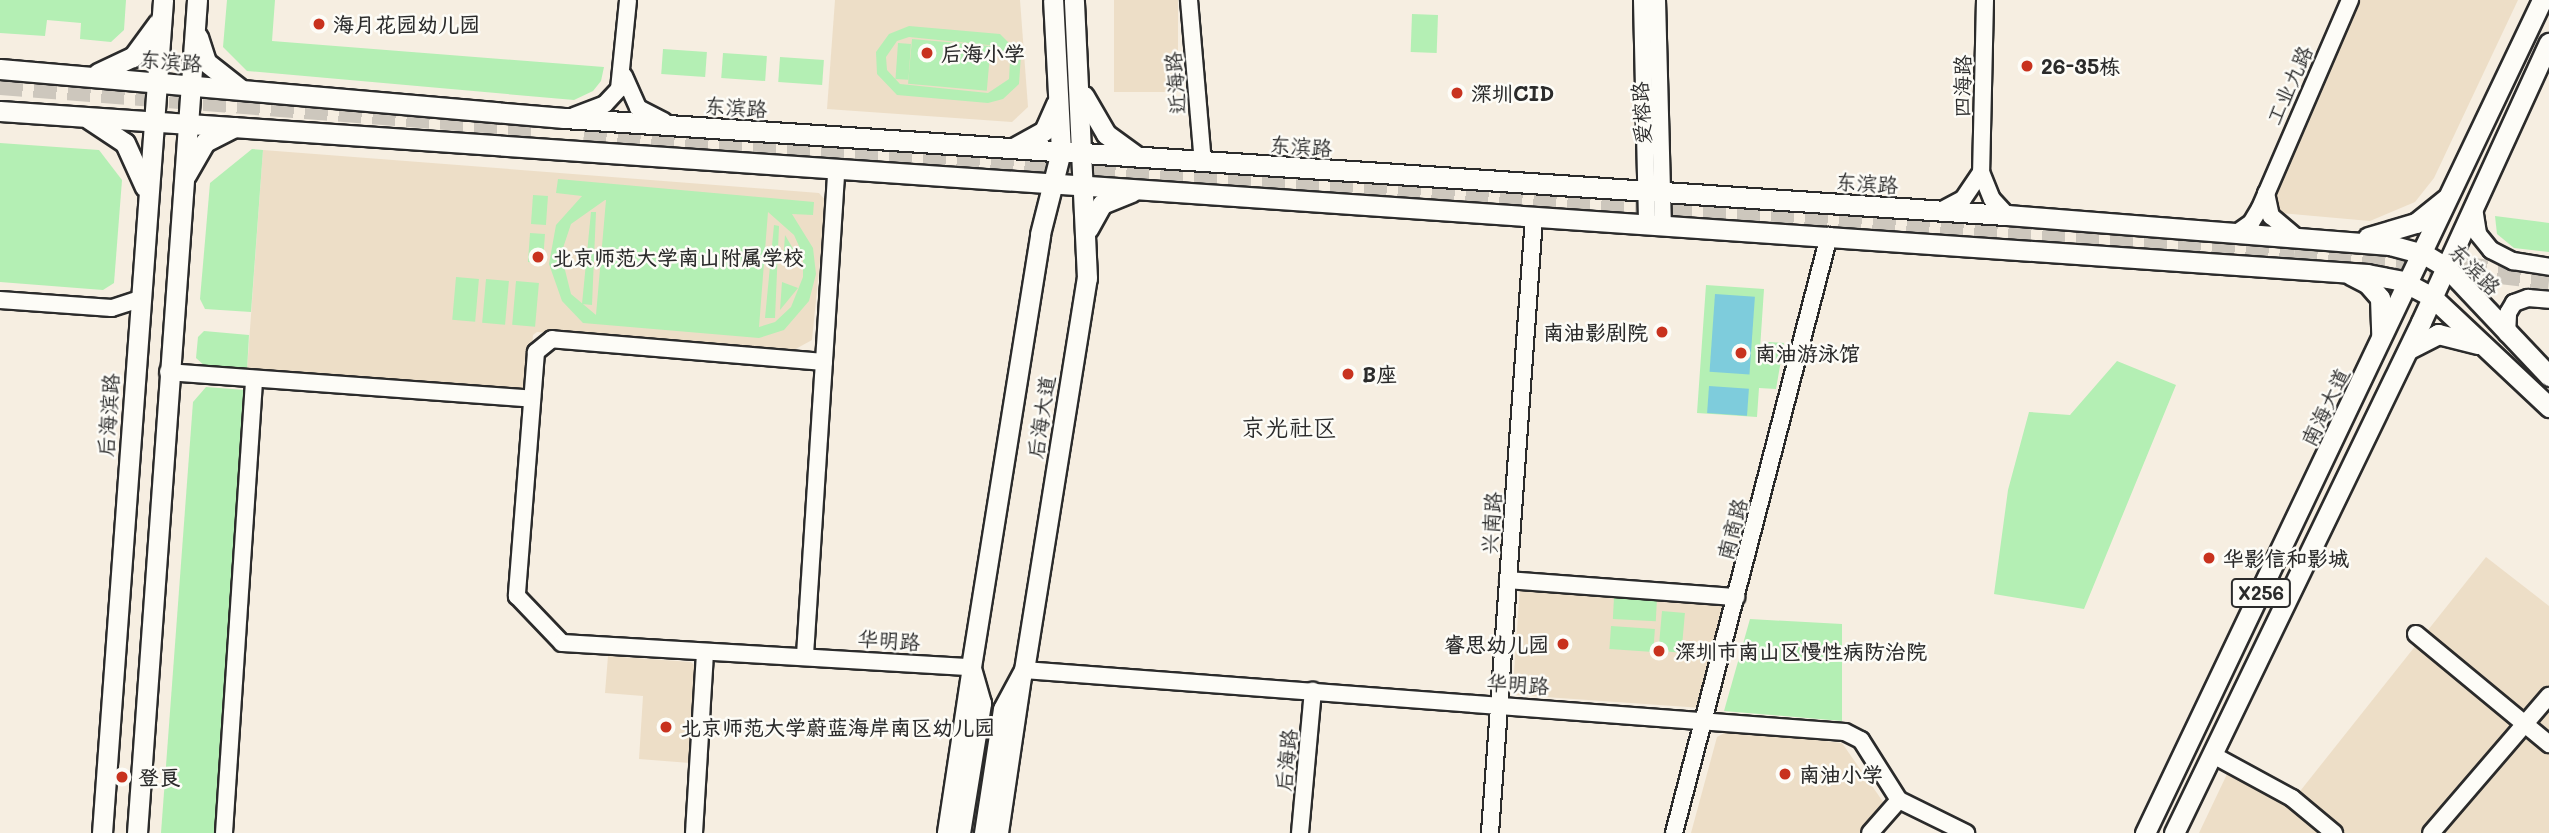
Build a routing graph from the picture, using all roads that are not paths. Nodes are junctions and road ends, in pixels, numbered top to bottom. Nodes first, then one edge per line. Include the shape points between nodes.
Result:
1 (197, 0) edge
2 (628, 0) edge
3 (1053, 0) edge
4 (1074, 0) edge
5 (1189, 0) edge
6 (1642, 0) edge
7 (1657, 0) edge
8 (1985, 0) edge
9 (2350, 0) edge
10 (2542, 0) edge
11 (162, 8) edge
12 (195, 21) junction
13 (2549, 43) edge
14 (0, 69) edge
15 (623, 74) junction
16 (87, 76) junction
17 (157, 82) junction
18 (190, 85) junction
19 (246, 90) junction
20 (1080, 90) junction
21 (1058, 96) junction
22 (0, 111) edge
23 (82, 115) junction
24 (564, 118) junction
25 (154, 120) junction
26 (186, 122) junction
27 (239, 125) junction
28 (681, 126) junction
29 (1014, 148) junction
30 (1061, 151) junction
31 (1084, 153) junction
32 (1140, 158) junction
33 (1203, 162) junction
34 (836, 171) junction
35 (1981, 172) junction
36 (1005, 182) junction
37 (2457, 184) junction
38 (1054, 185) junction
39 (1086, 187) junction
40 (2267, 187) junction
41 (181, 189) junction
42 (1138, 190) junction
43 (1657, 192) junction
44 (148, 197) junction
45 (2475, 205) junction
46 (1940, 211) junction
47 (2007, 215) junction
48 (1044, 216) junction
49 (1534, 217) junction
50 (1655, 224) junction
51 (1088, 230) junction
52 (2238, 232) junction
53 (1829, 236) junction
54 (2295, 236) junction
55 (2348, 241) junction
56 (2424, 254) junction
57 (2446, 267) junction
58 (2549, 267) edge
59 (2332, 270) junction
60 (2410, 284) junction
61 (2432, 297) junction
62 (139, 299) junction
63 (0, 300) edge
64 (2549, 300) edge
65 (2507, 334) junction
66 (2376, 353) junction
67 (2404, 355) junction
68 (2496, 357) junction
69 (824, 362) junction
70 (168, 372) junction
71 (2549, 376) edge
72 (254, 379) junction
73 (532, 399) junction
74 (2549, 408) edge
75 (1508, 580) junction
76 (1736, 597) junction
77 (2416, 634) dead end
78 (705, 653) junction
79 (805, 655) junction
80 (971, 667) junction
81 (1024, 670) junction
82 (1313, 691) junction
83 (2549, 696) edge
84 (1499, 704) junction
85 (1705, 719) junction
86 (2524, 723) junction
87 (2549, 744) edge
88 (2213, 755) junction
89 (1899, 800) junction
90 (102, 833) edge
91 (137, 833) edge
92 (224, 833) edge
93 (694, 833) edge
94 (946, 833) edge
95 (960, 833) edge
96 (984, 833) edge
97 (1000, 833) edge
98 (1300, 833) edge
99 (1490, 833) edge
100 (1674, 833) edge
101 (1870, 833) edge
102 (1966, 833) edge
103 (2145, 833) edge
104 (2174, 833) edge
105 (2334, 833) edge
106 (2431, 833) edge

1 - 12 main road
2 - 15 street
3 - 21 main road, 后海大道
4 - 20 main road, 后海大道
5 - 33 street, 近海路
6 - 43 street, 爱榕路
7 - 43 street, 爱榕路
8 - 35 street, 四海路
9 - 40 street, 工业九路
10 - 37 main road, 南海大道 / X256
11 - 16 main road via 134,57
11 - 17 main road, 后海滨路
12 - 18 main road
12 - 19 main road via 206,62 222,79
13 - 45 main road, X256
14 - 16 main road, 东滨路
15 - 24 street via 611,100
15 - 28 street via 638,108
16 - 17 main road, 东滨路
17 - 18 main road, 东滨路
17 - 25 main road, 后海滨路
18 - 19 main road, 东滨路
18 - 26 main road
19 - 24 main road, 东滨路
20 - 31 main road, 后海大道
20 - 32 main road via 1106,134
21 - 29 main road via 1044,131
21 - 30 main road, 后海大道
22 - 23 main road
23 - 25 main road
23 - 44 main road via 125,143
24 - 28 main road, 东滨路
25 - 26 main road
25 - 44 main road, 后海滨路
26 - 27 main road
26 - 41 main road
27 - 34 main road
27 - 41 main road via 205,142
28 - 29 main road, 东滨路
29 - 30 main road, 东滨路
30 - 31 main road, 东滨路
30 - 38 main road, 后海大道
31 - 32 main road, 东滨路
31 - 39 main road, 后海大道
32 - 33 main road, 东滨路
33 - 43 main road, 东滨路
34 - 36 main road
34 - 69 street
35 - 46 street via 1964,199
35 - 47 street, 四海路 via 1987,191
36 - 38 main road
36 - 48 main road via 1031,196
37 - 55 main road via 2441,205 2416,223
37 - 56 main road, 南海大道 / X256
38 - 39 main road
38 - 48 main road, 后海大道
39 - 42 main road
39 - 51 main road, 后海大道
40 - 52 street, 工业九路 via 2254,219
40 - 54 street via 2271,216
41 - 70 main road
42 - 49 main road
42 - 51 main road via 1102,204
43 - 46 main road, 东滨路
43 - 50 street, 爱榕路
44 - 62 main road, 后海滨路
45 - 57 main road, X256
45 - 58 street via 2478,234 2491,250 2513,261
46 - 47 main road, 东滨路
47 - 52 main road, 东滨路
48 - 80 main road, 后海大道
49 - 50 main road
49 - 75 street, 兴南路
50 - 53 main road
51 - 81 main road, 后海大道 via 1087,278
52 - 54 main road, 东滨路
53 - 59 main road
53 - 76 street, 南商路
54 - 55 main road, 东滨路
55 - 56 main road, 东滨路
56 - 57 main road, 东滨路
56 - 60 main road, 南海大道 / X256
57 - 61 main road, X256
57 - 65 main road, 东滨路
59 - 60 main road
59 - 66 main road via 2356,277 2380,298 2384,316
60 - 61 main road
60 - 66 main road, 南海大道 / X256
61 - 67 main road, X256
61 - 68 main road
62 - 63 street via 112,308
62 - 90 main road, 后海滨路
64 - 65 street via 2528,298 2514,303 2508,313
65 - 71 main road, 东滨路
66 - 103 main road, 南海大道 / X256
67 - 68 main road via 2428,336 2449,334 2479,344
67 - 88 main road, X256
68 - 74 main road
69 - 73 street, 华明路 via 552,339 536,352
69 - 79 street
70 - 72 street
70 - 91 main road
72 - 73 street
72 - 92 street
73 - 78 street, 华明路 via 517,596 562,643
75 - 76 street
75 - 84 street, 兴南路
76 - 85 street, 南商路
77 - 86 street
78 - 79 street, 华明路
78 - 93 street
79 - 80 street, 华明路
80 - 94 street
80 - 95 main road, 后海大道 via 981,703
81 - 82 street, 华明路
81 - 96 main road, 后海大道 via 1003,709
81 - 97 street
82 - 84 street, 华明路
82 - 98 street, 后海路
83 - 86 street
84 - 85 street, 华明路
84 - 99 street, 兴南路
85 - 89 street, 华明路 via 1855,735
85 - 100 street, 南商路
86 - 87 street
86 - 106 street
88 - 104 main road, X256
88 - 105 street via 2292,798
89 - 101 street
89 - 102 street, 华明路

